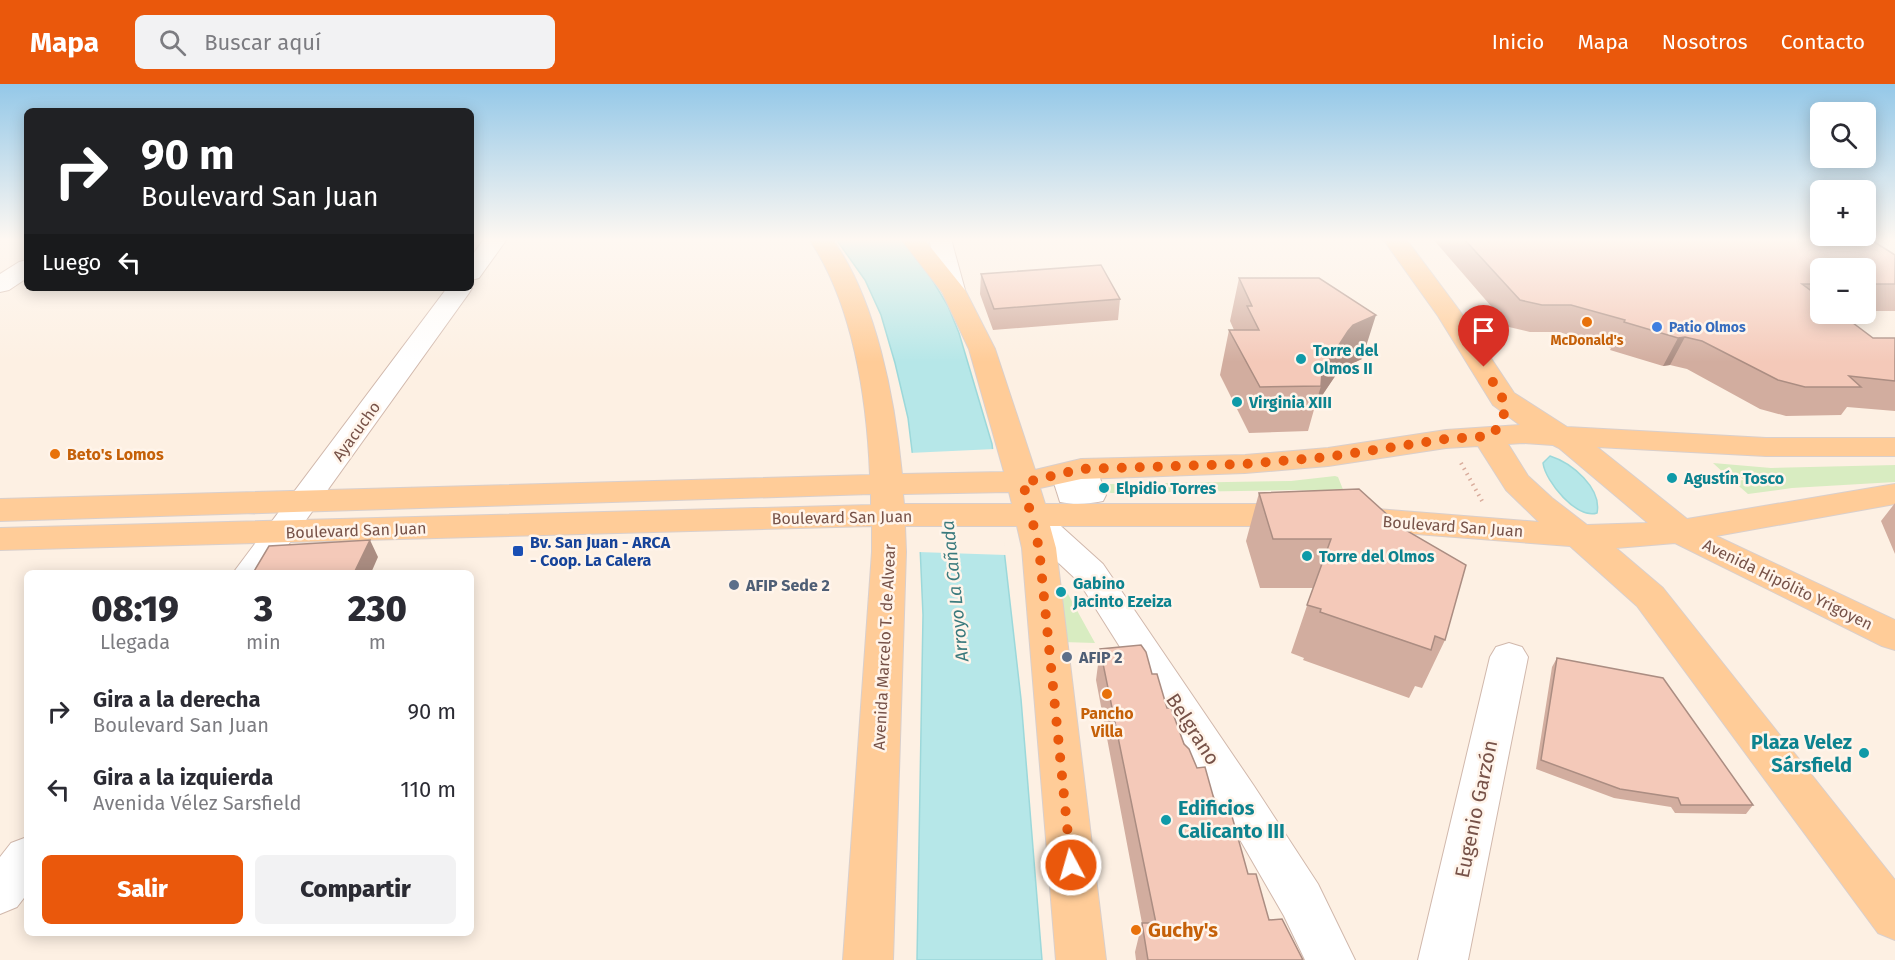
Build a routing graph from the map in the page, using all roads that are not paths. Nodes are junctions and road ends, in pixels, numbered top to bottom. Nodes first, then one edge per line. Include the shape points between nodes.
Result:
1 (846, 280) edge
2 (945, 280) edge
3 (950, 280) edge
4 (1424, 280) edge
5 (953, 290) junction
6 (458, 291) edge
7 (1503, 399) junction
8 (1560, 434) junction
9 (1489, 436) junction
10 (1895, 447) edge
11 (1895, 494) edge
12 (887, 500) junction
13 (1027, 500) junction
14 (303, 503) junction
15 (0, 510) edge
16 (1681, 531) junction
17 (282, 532) junction
18 (1578, 534) junction
19 (0, 539) edge
20 (252, 570) edge
21 (1895, 636) edge
22 (1509, 657) dead end
23 (24, 862) edge
24 (0, 892) edge
25 (1895, 917) edge
26 (868, 960) edge
27 (1081, 960) edge
28 (1330, 960) edge
29 (1443, 960) edge

1 - 12 main road, Avenida Marcelo T. de Alvear via 878,400
2 - 5 main road
3 - 5 street
4 - 7 main road
5 - 13 main road via 982,349
6 - 14 street, Ayacucho
7 - 8 main road via 1525,417
7 - 9 main road via 1503,419
8 - 9 main road, Boulevard San Juan
8 - 10 main road, Boulevard San Juan via 1766,447
8 - 16 main road, Avenida Hipólito Yrigoyen
9 - 13 main road, Boulevard San Juan via 1245,464 1081,469
9 - 18 main road via 1497,458 1514,481 1541,509
11 - 16 main road, Boulevard San Juan
12 - 13 main road, Boulevard San Juan
12 - 14 main road, Boulevard San Juan
12 - 17 main road, Boulevard San Juan
12 - 26 main road, Avenida Marcelo T. de Alvear via 890,552
13 - 18 main road, Boulevard San Juan
13 - 27 main road via 1040,555
13 - 28 street, Belgrano via 1091,573 1251,819 1301,900
14 - 15 main road, Boulevard San Juan
14 - 17 street, Ayacucho
16 - 18 main road, Boulevard San Juan via 1631,536
16 - 21 main road, Avenida Hipólito Yrigoyen
17 - 19 main road, Boulevard San Juan
17 - 20 street, Ayacucho
18 - 25 main road via 1650,597
22 - 29 street, Eugenio Garzón
23 - 24 street

